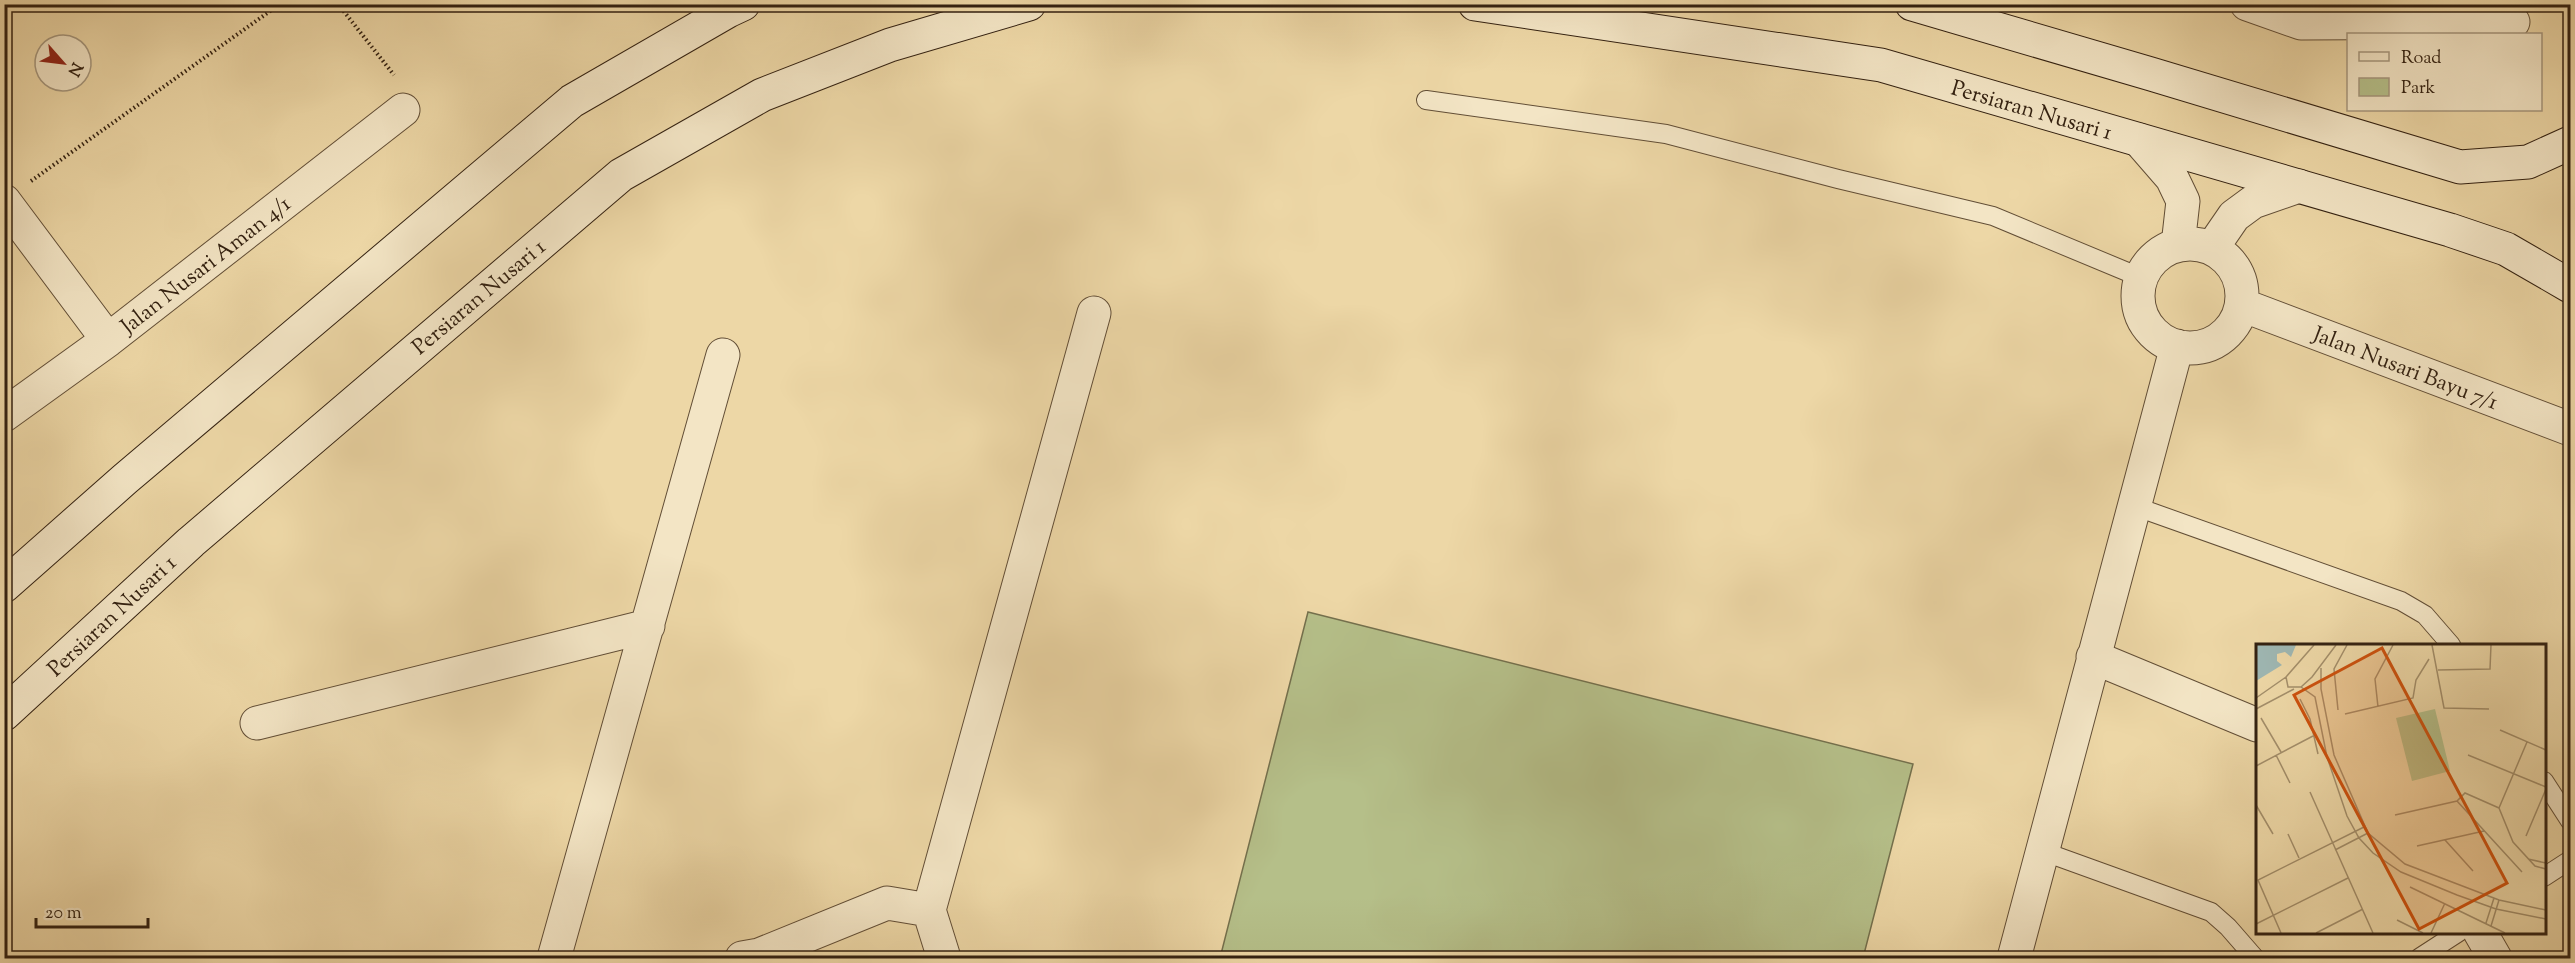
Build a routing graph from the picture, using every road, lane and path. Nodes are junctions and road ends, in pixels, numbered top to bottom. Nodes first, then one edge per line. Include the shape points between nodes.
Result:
1 (280, 4) edge
2 (338, 4) edge
3 (743, 4) edge
4 (1029, 4) edge
5 (1474, 4) edge
6 (1912, 4) edge
7 (2247, 4) edge
8 (2513, 22) dead end
9 (1426, 100) dead end
10 (402, 110) joint
11 (2139, 140) junction
12 (2571, 143) edge
13 (2299, 186) junction
14 (14, 194) edge
15 (2178, 245) junction
16 (2212, 248) junction
17 (2142, 278) junction
18 (2571, 286) edge
19 (2242, 305) junction
20 (1094, 313) dead end
21 (108, 340) junction
22 (2177, 346) junction
23 (723, 355) dead end
24 (4, 415) edge
25 (2571, 429) edge
26 (2134, 506) junction
27 (4, 586) edge
28 (648, 626) junction
29 (2450, 644) edge
30 (2093, 657) junction
31 (4, 714) edge
32 (256, 723) dead end
33 (2256, 725) edge
34 (2545, 782) edge
35 (2571, 820) edge
36 (2042, 851) junction
37 (2571, 860) edge
38 (2545, 876) edge
39 (929, 910) junction
40 (2456, 933) edge
41 (2481, 933) edge
42 (554, 958) edge
43 (742, 958) edge
44 (944, 958) edge
45 (2014, 958) edge
46 (2255, 958) edge
47 (2419, 958) edge
48 (2495, 958) edge

1 - 14 path
2 - 10 path via 397,80
3 - 27 street via 572,101
4 - 31 street, Persiaran Nusari 1 via 890,45 762,94 621,176 191,542
5 - 11 street, Persiaran Nusari 1 via 1881,65
6 - 12 street via 2460,167 2528,162
7 - 8 street via 2301,23
9 - 17 lane via 1666,134 1993,216
10 - 21 street, Jalan Nusari Aman 4/1
11 - 13 street, Persiaran Nusari 1
11 - 15 street via 2172,178 2182,201
13 - 16 street via 2253,202 2234,216
13 - 18 street, Persiaran Nusari 1 via 2506,249
14 - 21 street
15 - 16 street via 2196,243
15 - 17 street via 2163,252
16 - 19 street via 2236,272 2242,288
17 - 22 street via 2141,312 2161,339
19 - 22 street via 2225,334 2210,344 2194,348
19 - 25 street, Jalan Nusari Bayu 7/1
20 - 39 street
21 - 24 street, Jalan Nusari Aman 4/1
22 - 26 street
23 - 28 street
26 - 29 lane via 2401,601 2425,615
26 - 30 street
28 - 32 street
28 - 42 street
30 - 33 street
30 - 36 street
34 - 35 lane
36 - 45 street
36 - 46 lane via 2211,912
37 - 38 lane
39 - 43 street via 887,903 759,955
39 - 44 street
40 - 47 lane
41 - 48 street

